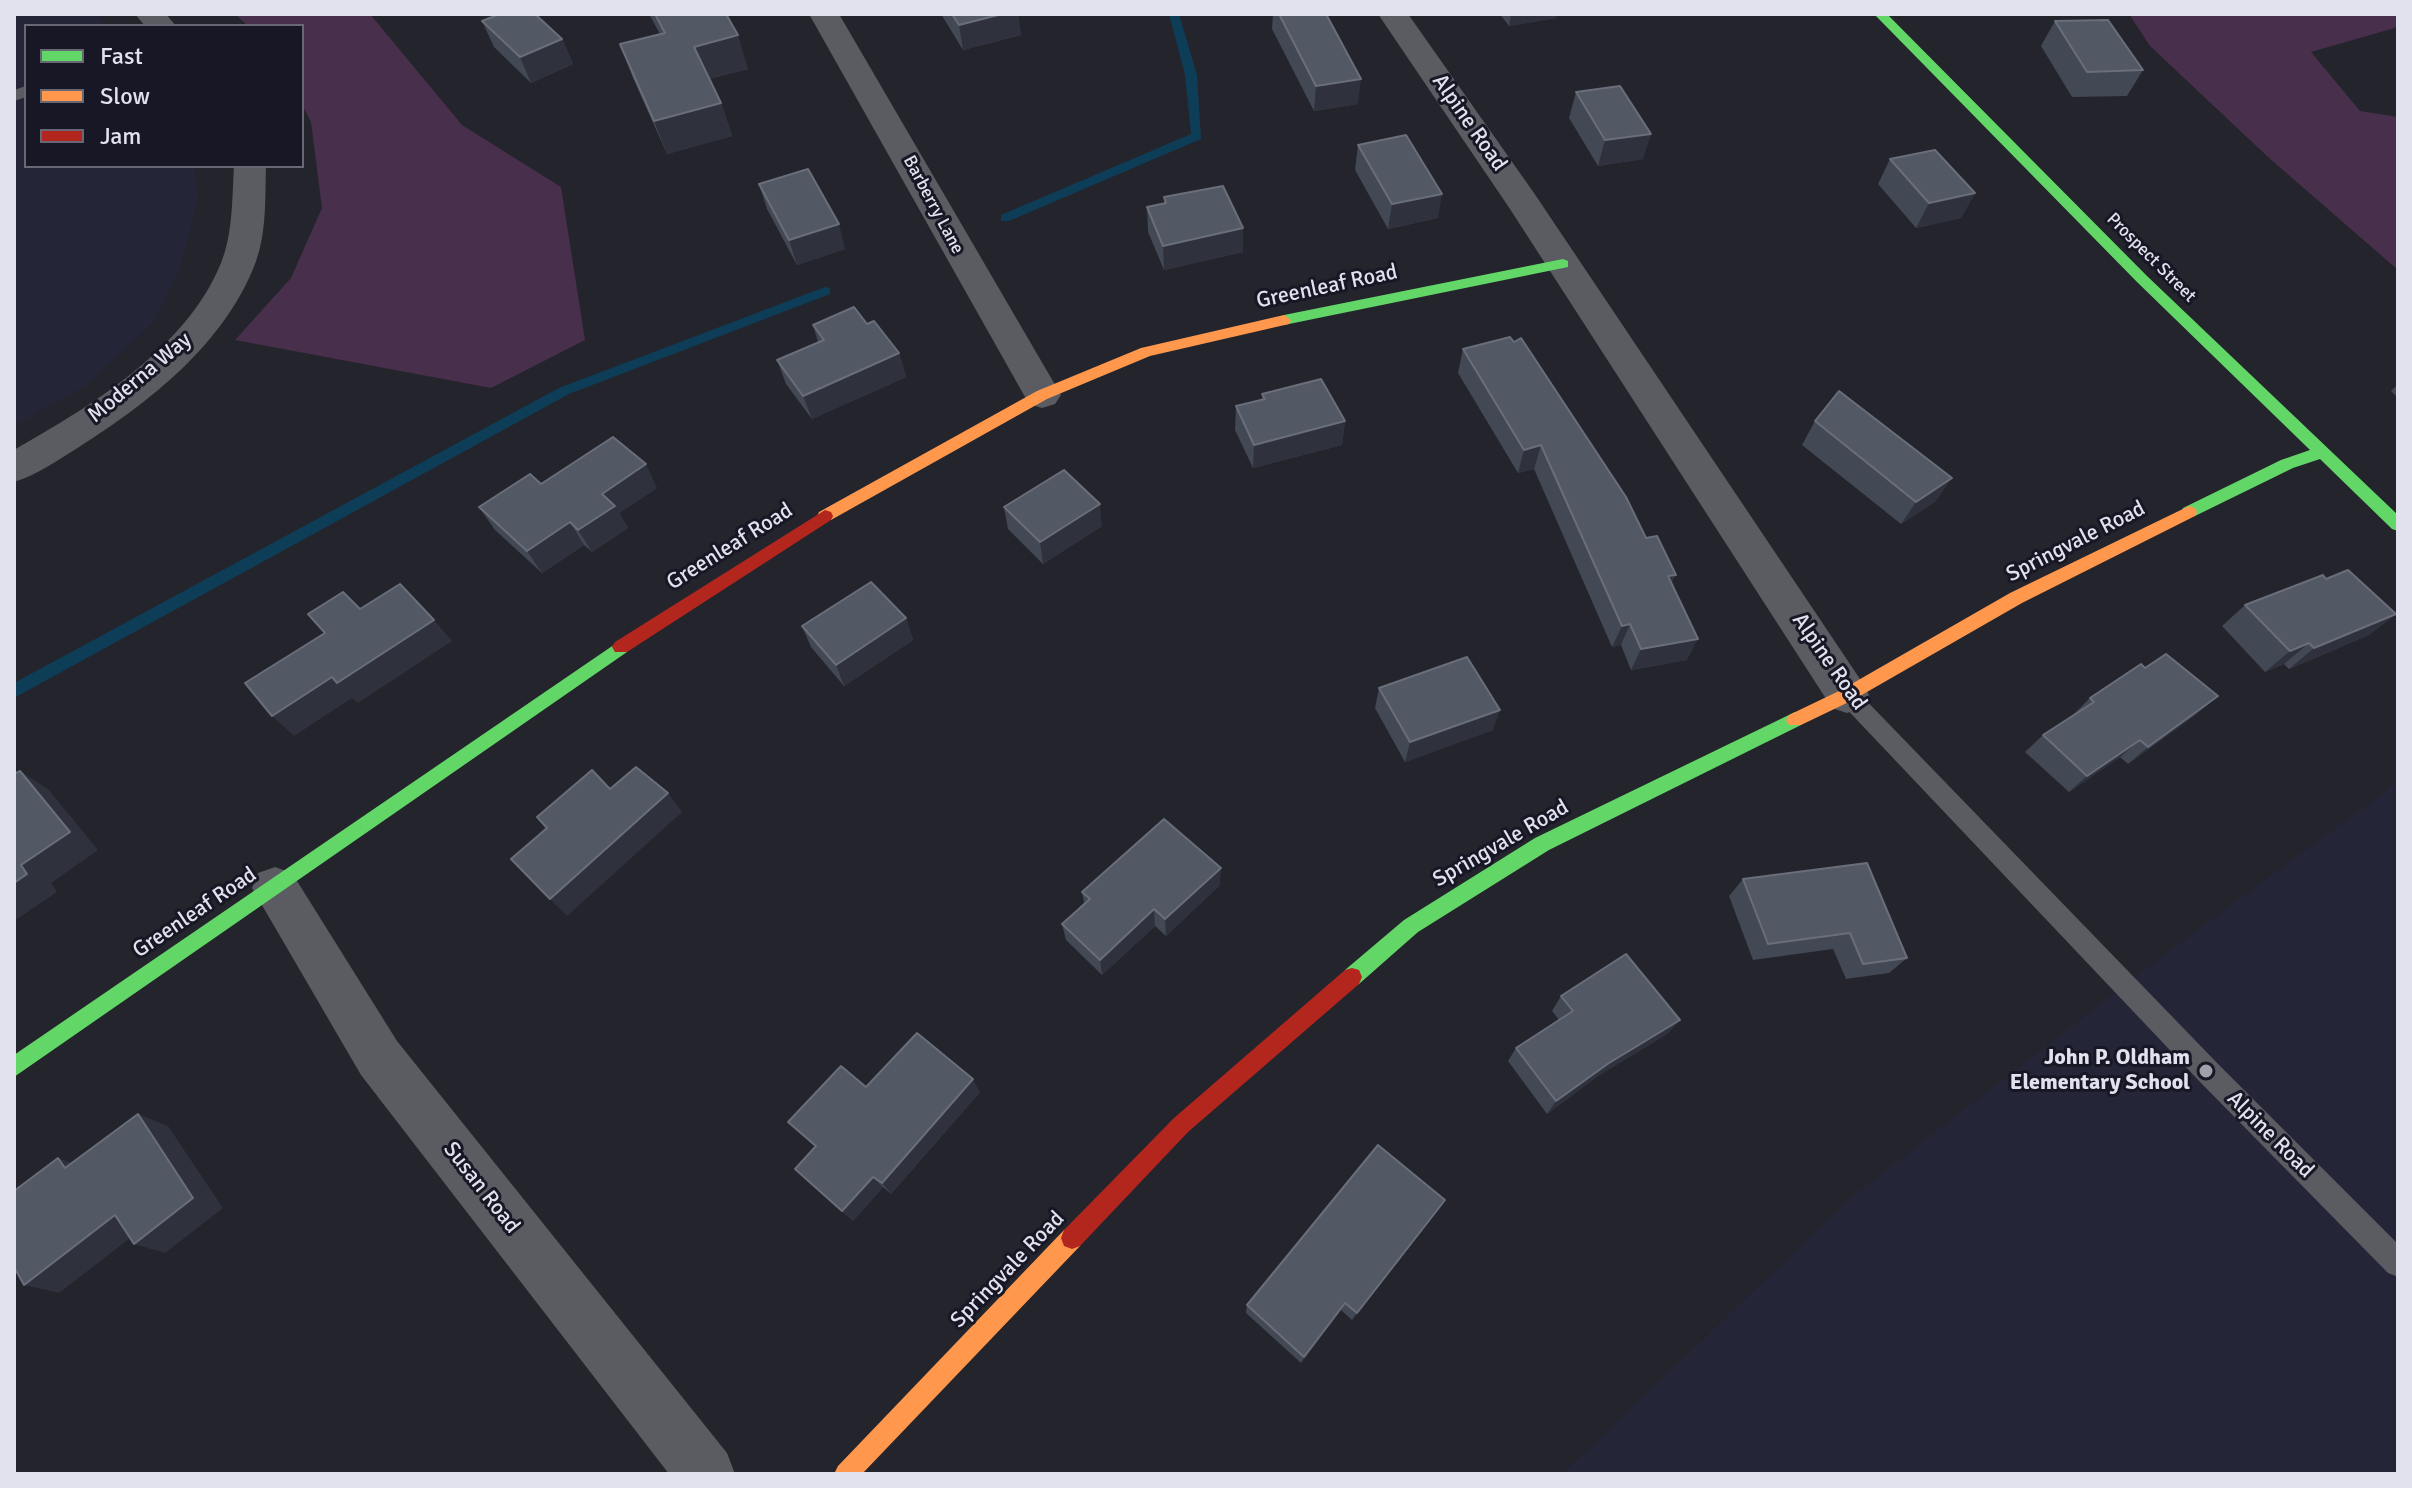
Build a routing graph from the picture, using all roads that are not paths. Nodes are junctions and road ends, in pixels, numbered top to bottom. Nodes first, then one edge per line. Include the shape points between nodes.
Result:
1 (824, 14) edge
2 (1393, 14) edge
3 (1880, 14) edge
4 (250, 168) edge
5 (1563, 264) junction
6 (1042, 395) junction
7 (2320, 453) junction
8 (14, 468) edge
9 (2398, 525) edge
10 (1847, 695) junction
11 (275, 888) junction
12 (14, 1067) edge
13 (2398, 1263) edge
14 (706, 1474) edge
15 (846, 1474) edge

1 - 6 street, Barberry Lane
2 - 5 street, Alpine Road
3 - 7 street, Prospect Street
4 - 8 street, Moderna Way via 238,264 195,332 88,423
5 - 6 street, Greenleaf Road via 1146,352
5 - 10 street, Alpine Road
6 - 11 street, Greenleaf Road via 805,527 663,618
7 - 9 street, Prospect Street
7 - 10 street, Springvale Road via 2287,464 2016,598
10 - 13 lane, Alpine Road
10 - 15 street, Springvale Road via 1542,844 1411,926 1181,1125
11 - 12 street, Greenleaf Road
11 - 14 street, Susan Road via 379,1058

